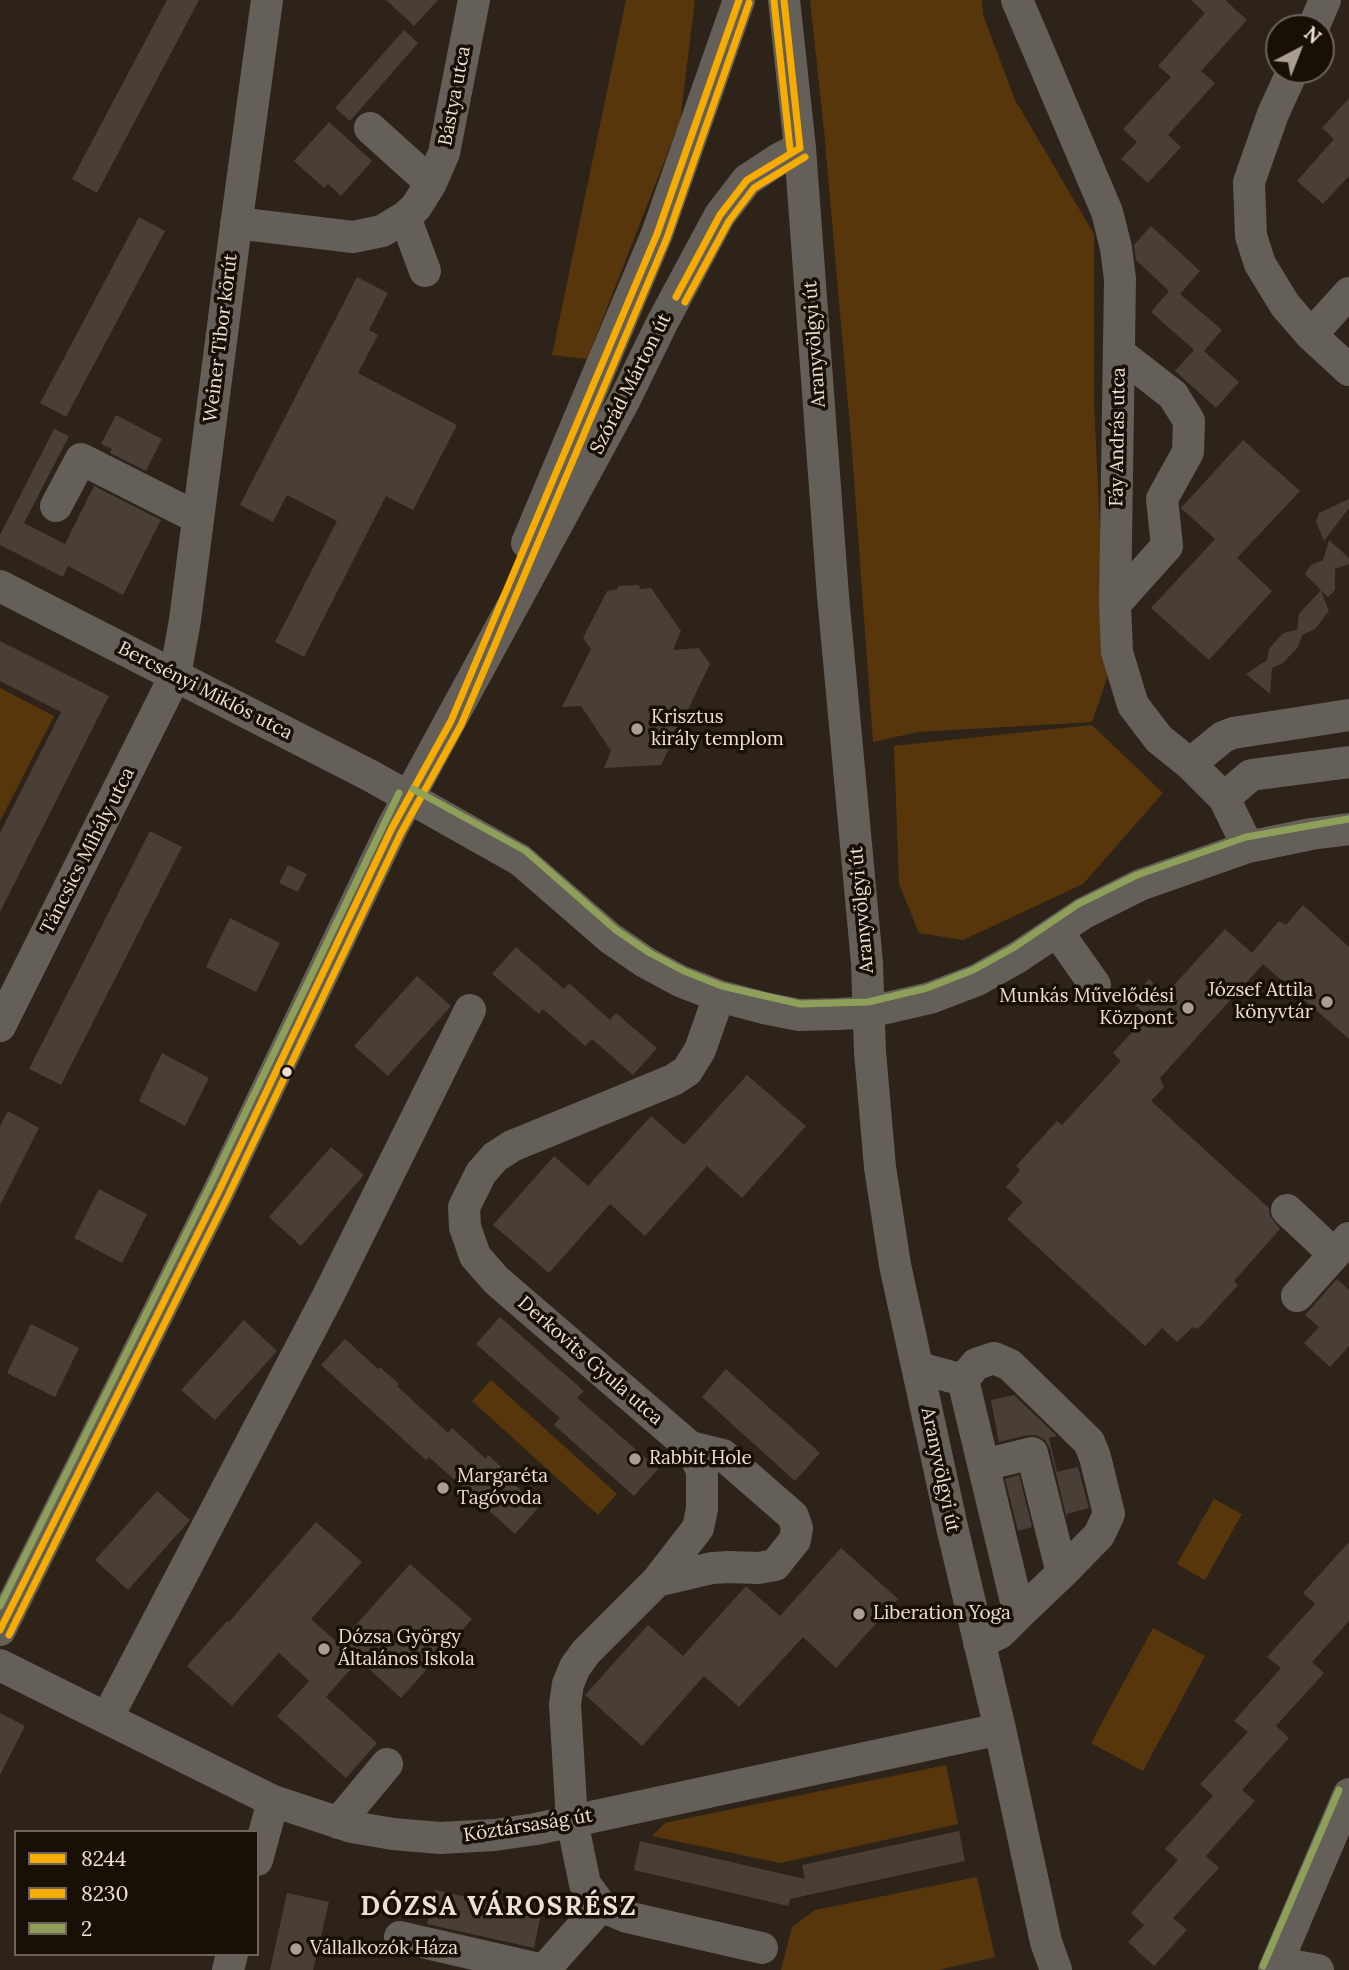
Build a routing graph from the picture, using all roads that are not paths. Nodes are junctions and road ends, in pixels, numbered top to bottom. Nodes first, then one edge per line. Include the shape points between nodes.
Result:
1 (267, 0) edge
2 (474, 0) edge
3 (739, 0) edge
4 (784, 0) edge
5 (1017, 0) edge
6 (1287, 84) edge
7 (370, 128) dead end
8 (800, 148) junction
9 (431, 183) junction
10 (405, 217) junction
11 (236, 223) junction
12 (425, 271) dead end
13 (1349, 293) edge
14 (1311, 335) junction
15 (1119, 353) junction
16 (1349, 370) edge
17 (56, 506) dead end
18 (198, 518) junction
19 (0, 586) edge
20 (1115, 604) junction
21 (176, 676) junction
22 (1349, 715) edge
23 (451, 721) junction
24 (1349, 762) edge
25 (1190, 764) junction
26 (408, 798) junction
27 (1224, 798) junction
28 (1349, 829) edge
29 (1248, 847) junction
30 (1057, 931) junction
31 (1095, 985) dead end
32 (719, 996) junction
33 (470, 1010) dead end
34 (869, 1012) junction
35 (0, 1026) edge
36 (1287, 1210) dead end
37 (1342, 1246) edge
38 (1297, 1296) dead end
39 (919, 1368) junction
40 (963, 1380) junction
41 (690, 1447) junction
42 (998, 1462) junction
43 (657, 1581) junction
44 (1053, 1582) junction
45 (1019, 1614) junction
46 (0, 1629) edge
47 (979, 1643) junction
48 (0, 1665) edge
49 (107, 1718) junction
50 (1000, 1729) junction
51 (387, 1764) dead end
52 (1349, 1794) edge
53 (273, 1801) junction
54 (572, 1821) junction
55 (338, 1823) junction
56 (259, 1853) edge
57 (601, 1906) junction
58 (400, 1937) dead end
59 (762, 1948) dead end
60 (1275, 1967) edge
61 (1056, 1970) edge
62 (1318, 1970) edge

1 - 11 street, Weiner Tibor körút
2 - 9 street, Bástya utca via 444,153
3 - 23 street, Szórád Márton út via 657,234
4 - 8 street, Aranyvölgyi út
5 - 15 street, Fáy András utca via 1107,212 1120,279
6 - 14 street via 1250,182 1251,236 1285,305
7 - 9 street
8 - 23 street, Szórád Márton út via 747,180 720,215
8 - 34 street, Aranyvölgyi út
9 - 10 street, Bástya utca
10 - 11 street, Bástya utca via 382,231 353,237
10 - 12 street
11 - 18 street, Weiner Tibor körút
13 - 14 street
14 - 16 street
15 - 20 street, Fáy András utca
15 - 20 street via 1173,395 1189,421 1188,452 1163,499 1167,546
17 - 18 street via 81,459
18 - 21 street, Weiner Tibor körút
19 - 21 street, Bercsényi Miklós utca
20 - 25 street, Fáy András utca via 1117,652 1133,705 1159,738
21 - 26 street, Bercsényi Miklós utca
21 - 35 street, Táncsics Mihály utca
22 - 25 street via 1233,733
23 - 26 street, Szórád Márton út
24 - 27 street via 1251,775
25 - 27 street, Fáy András utca
26 - 32 street, Bercsényi Miklós utca via 520,860 610,938 645,962
26 - 46 street, Szórád Márton út via 219,1191
27 - 29 street, Fáy András utca
28 - 29 street, Bercsényi Miklós utca
29 - 30 street, Bercsényi Miklós utca via 1140,885
30 - 31 street
30 - 34 street, Bercsényi Miklós utca via 976,980 930,998
32 - 34 street, Bercsényi Miklós utca via 799,1015
32 - 41 street, Derkovits Gyula utca via 687,1071 512,1146 481,1173 464,1207 475,1256 496,1280
33 - 49 street via 328,1296
34 - 39 street, Aranyvölgyi út via 880,1167 895,1265
36 - 37 street
37 - 38 street
39 - 40 street
39 - 47 street, Aranyvölgyi út
40 - 42 street
40 - 44 street via 976,1364 994,1358 1010,1366 1089,1443 1096,1457 1109,1514 1098,1535
41 - 43 street, Derkovits Gyula utca via 702,1470 698,1528
41 - 43 street via 723,1455 793,1516 795,1540 775,1565 712,1569
42 - 44 street
42 - 45 street
43 - 54 street, Derkovits Gyula utca via 586,1652 568,1684 565,1704
44 - 45 street
45 - 47 street via 1000,1633
47 - 50 street, Aranyvölgyi út
48 - 49 street, Köztársaság út
49 - 53 street, Köztársaság út
50 - 54 street, Köztársaság út
50 - 61 street, Aranyvölgyi út
51 - 55 street
52 - 60 street
53 - 55 street, Köztársaság út
53 - 56 street
54 - 55 street, Köztársaság út via 495,1835 440,1838
54 - 57 street, Derkovits Gyula utca via 585,1884
57 - 58 street via 544,1970
57 - 59 street via 627,1917
60 - 62 street

